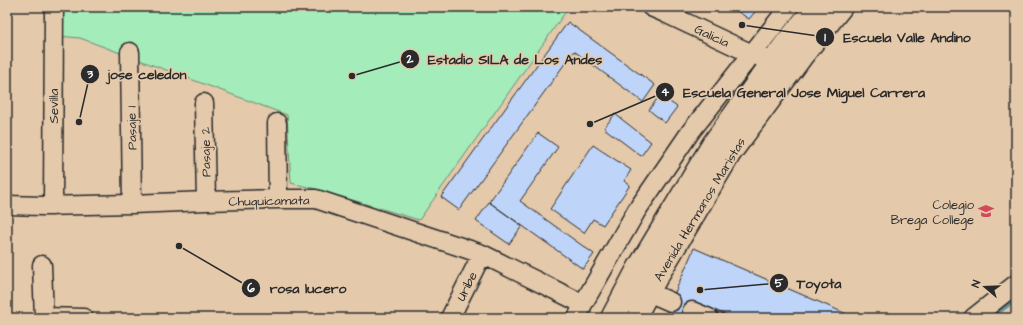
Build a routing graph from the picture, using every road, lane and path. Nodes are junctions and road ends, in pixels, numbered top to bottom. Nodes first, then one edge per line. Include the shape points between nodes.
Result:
1 (54, 7) edge
2 (789, 7) edge
3 (816, 7) edge
4 (841, 7) edge
5 (661, 9) edge
6 (130, 52) dead end
7 (752, 54) junction
8 (773, 62) junction
9 (204, 103) dead end
10 (277, 123) dead end
11 (278, 199) junction
12 (206, 201) junction
13 (132, 204) junction
14 (7, 205) edge
15 (53, 206) junction
16 (482, 254) junction
17 (42, 265) dead end
18 (1016, 284) edge
19 (648, 292) junction
20 (671, 302) dead end
21 (580, 311) edge
22 (692, 311) dead end
23 (44, 317) edge
24 (84, 318) edge
25 (450, 318) edge
26 (612, 318) edge
27 (634, 318) edge
28 (710, 318) edge
29 (973, 318) edge

1 - 15 street, Sevilla
2 - 7 street
3 - 8 main road, Avenida Hermanos Maristas
4 - 19 main road, Avenida Hermanos Maristas via 730,153
5 - 7 street, Galicia
6 - 13 street, Pasaje 1
7 - 8 street, Galicia
7 - 21 street via 691,131 641,204
8 - 26 main road, Avenida Hermanos Maristas via 714,143 638,269
9 - 12 street, Pasaje 2
10 - 11 street
11 - 12 street, Chuquicamata
11 - 16 street, Chuquicamata via 316,199
12 - 13 street, Chuquicamata
13 - 15 street, Chuquicamata
14 - 15 street, Chuquicamata
16 - 21 street, Chuquicamata
16 - 25 street, Uribe
17 - 23 street
18 - 29 street
19 - 20 street
19 - 27 main road, Avenida Hermanos Maristas
22 - 28 street
23 - 24 street

